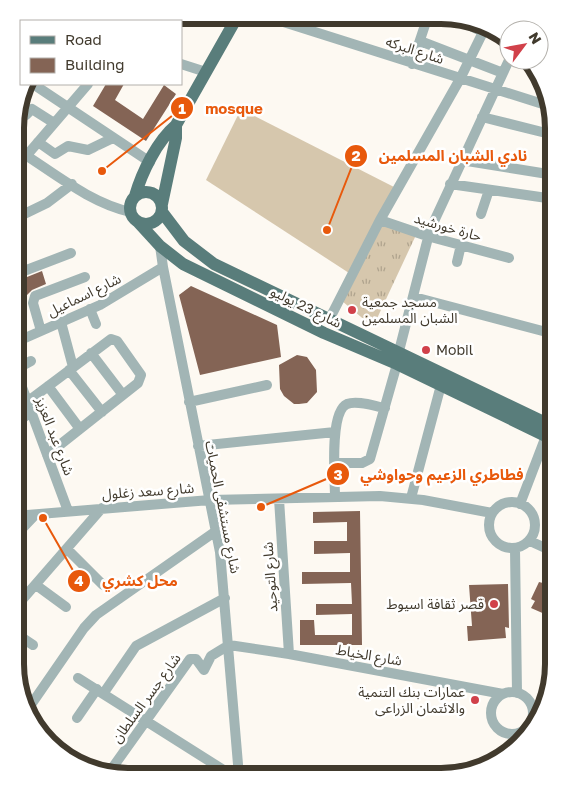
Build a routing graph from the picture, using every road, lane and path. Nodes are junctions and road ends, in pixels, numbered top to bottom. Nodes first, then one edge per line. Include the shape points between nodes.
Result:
1 (233, 24) edge
2 (292, 24) edge
3 (425, 24) edge
4 (483, 33) edge
5 (420, 41) junction
6 (470, 60) junction
7 (182, 64) edge
8 (412, 64) junction
9 (504, 70) edge
10 (206, 72) junction
11 (503, 73) junction
12 (460, 79) junction
13 (34, 85) edge
14 (87, 85) edge
15 (496, 90) junction
16 (542, 104) edge
17 (66, 108) junction
18 (25, 114) edge
19 (482, 117) junction
20 (54, 123) junction
21 (176, 125) junction
22 (545, 133) edge
23 (113, 138) junction
24 (38, 142) junction
25 (24, 153) edge
26 (27, 155) junction
27 (461, 160) junction
28 (150, 162) junction
29 (545, 174) edge
30 (72, 184) junction
31 (450, 184) junction
32 (489, 190) junction
33 (135, 196) junction
34 (545, 198) edge
35 (162, 208) junction
36 (24, 214) edge
37 (481, 214) dead end
38 (135, 217) junction
39 (380, 220) junction
40 (176, 232) junction
41 (427, 236) junction
42 (461, 245) junction
43 (160, 246) junction
44 (71, 253) dead end
45 (202, 256) junction
46 (510, 258) dead end
47 (457, 262) dead end
48 (163, 268) junction
49 (193, 269) junction
50 (24, 271) edge
51 (85, 277) dead end
52 (414, 297) junction
53 (90, 309) junction
54 (329, 320) junction
55 (61, 322) junction
56 (96, 324) dead end
57 (42, 331) junction
58 (545, 332) edge
59 (24, 339) edge
60 (91, 354) junction
61 (398, 358) junction
62 (31, 361) dead end
63 (24, 365) edge
64 (71, 369) junction
65 (267, 385) dead end
66 (441, 385) junction
67 (48, 386) junction
68 (24, 393) edge
69 (123, 395) junction
70 (189, 402) junction
71 (29, 407) junction
72 (385, 408) junction
73 (102, 412) junction
74 (24, 414) edge
75 (545, 428) edge
76 (545, 428) edge
77 (80, 429) junction
78 (335, 432) junction
79 (198, 446) junction
80 (545, 447) edge
81 (47, 455) junction
82 (335, 463) junction
83 (335, 497) junction
84 (411, 498) junction
85 (279, 499) junction
86 (210, 500) junction
87 (520, 504) junction
88 (102, 508) junction
89 (68, 511) junction
90 (492, 513) junction
91 (35, 515) junction
92 (24, 516) edge
93 (24, 527) edge
94 (216, 531) junction
95 (530, 541) junction
96 (67, 548) junction
97 (515, 548) junction
98 (545, 548) edge
99 (36, 585) junction
100 (103, 585) dead end
101 (24, 598) edge
102 (225, 598) junction
103 (66, 607) dead end
104 (24, 638) edge
105 (33, 645) dead end
106 (229, 646) junction
107 (289, 654) junction
108 (78, 678) dead end
109 (100, 692) junction
110 (517, 693) junction
111 (503, 694) junction
112 (32, 703) edge
113 (533, 711) edge
114 (77, 718) dead end
115 (146, 721) junction
116 (521, 731) edge
117 (515, 734) junction
118 (514, 738) edge
119 (113, 767) edge
120 (225, 768) edge
121 (237, 768) edge

1 - 10 main road
2 - 8 street, شارع البركه
3 - 5 street
4 - 6 street
5 - 6 street
5 - 8 street
6 - 11 street
6 - 12 street
7 - 10 street
8 - 12 street, شارع البركه
9 - 11 street
10 - 21 main road
11 - 15 street
12 - 15 street, شارع البركه
12 - 39 street
13 - 17 street
14 - 17 street
15 - 16 street, شارع البركه
15 - 19 street
17 - 20 street
17 - 23 street
18 - 20 street via 32,109
19 - 22 street
19 - 27 street
20 - 24 street
21 - 28 main road via 166,134
21 - 35 main road
23 - 24 street via 88,150 68,146 55,154
23 - 28 street
24 - 26 street
25 - 26 street
26 - 30 street
27 - 29 street
27 - 31 street
28 - 33 main road
30 - 36 street
30 - 38 street
31 - 32 street
31 - 41 street
32 - 34 street
32 - 37 street
33 - 35 main road via 143,192 153,193
33 - 38 main road via 130,203
35 - 38 main road via 152,223
35 - 40 main road, شارع 23 يوليو
38 - 43 main road, شارع 23 يوليو
39 - 41 street, حارة خورشيد
39 - 54 street
40 - 43 main road
40 - 45 main road, شارع 23 يوليو
41 - 42 street, حارة خورشيد
41 - 52 street
42 - 46 street, حارة خورشيد
42 - 47 street
43 - 48 street, شارع مستشفى الحميات
43 - 49 main road, شارع 23 يوليو
44 - 50 street
45 - 49 main road
45 - 54 main road, شارع 23 يوليو
48 - 53 street, شارع اسماعيل
48 - 70 street, شارع مستشفى الحميات
49 - 61 main road, شارع 23 يوليو via 324,334
51 - 57 street via 35,296 33,303
52 - 58 street
52 - 61 street
53 - 55 street, شارع اسماعيل
53 - 56 street
54 - 61 main road, شارع 23 يوليو
55 - 57 street, شارع اسماعيل
55 - 64 street
57 - 59 street, شارع اسماعيل
60 - 64 street
60 - 69 street
60 - 69 street via 109,340 115,340 140,373 140,381
61 - 66 main road, شارع 23 يوليو
61 - 72 street
61 - 75 main road, شارع 23 يوليو
62 - 63 street
64 - 67 street
64 - 73 street
65 - 70 street
66 - 76 main road, شارع 23 يوليو
66 - 84 street
67 - 71 street
67 - 77 street
68 - 71 street, شارع عبد العزيز
69 - 73 street
70 - 79 street, شارع مستشفى الحميات
71 - 74 street
71 - 81 street, شارع عبد العزيز
72 - 78 street via 348,403 338,413
72 - 82 street via 368,461
73 - 77 street
77 - 81 street
78 - 79 street
78 - 82 street
79 - 86 street, شارع مستشفى الحميات
80 - 87 street
81 - 89 street, شارع عبد العزيز
82 - 83 street
83 - 84 street, شارع سعد زغلول
83 - 85 street, شارع سعد زغلول
84 - 90 street, شارع سعد زغلول
85 - 86 street, شارع سعد زغلول
85 - 107 street, شارع التوحيد
86 - 88 street, شارع سعد زغلول
86 - 94 street, شارع مستشفى الحميات
87 - 90 street via 508,502
87 - 95 street via 534,517 535,529
88 - 89 street, شارع سعد زغلول
88 - 96 street
89 - 91 street, شارع سعد زغلول
90 - 97 street via 491,534 501,546
91 - 92 street, شارع سعد زغلول
91 - 93 street
94 - 102 street, شارع مستشفى الحميات
94 - 112 street via 96,614
95 - 97 street
95 - 98 street
96 - 99 street
96 - 100 street
97 - 110 street
99 - 101 street
99 - 103 street
102 - 106 street, شارع مستشفى الحميات
102 - 109 street via 136,646
104 - 105 street
106 - 107 street, شارع الخياط
106 - 115 street, شارع جسر السلطان via 211,656 205,669 195,658 190,659
106 - 121 street, شارع مستشفى الحميات
107 - 111 street, شارع الخياط
108 - 109 street
109 - 114 street
109 - 115 street
110 - 111 street
110 - 113 street via 530,703
111 - 117 street via 491,707 491,719 503,733
115 - 119 street, شارع جسر السلطان
115 - 120 street
116 - 117 street
117 - 118 street

